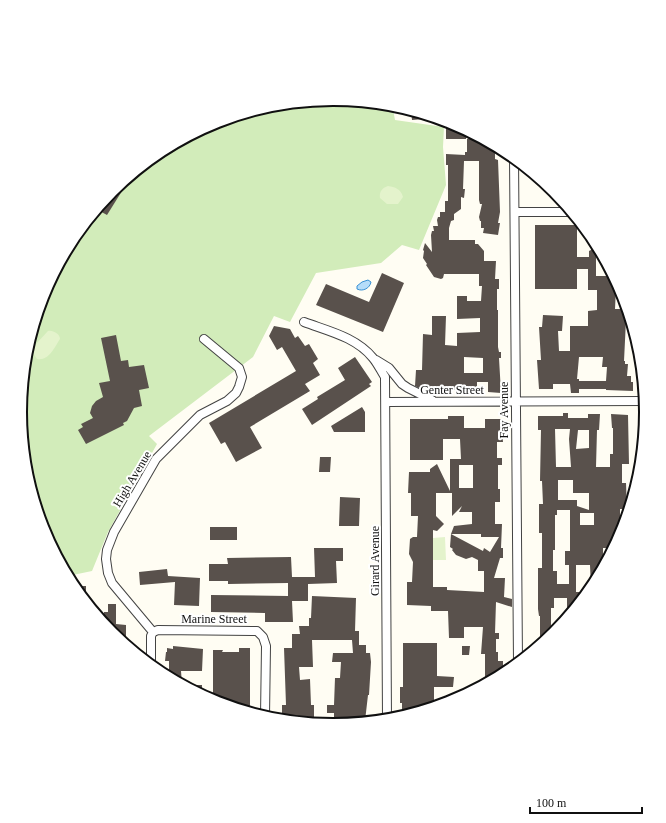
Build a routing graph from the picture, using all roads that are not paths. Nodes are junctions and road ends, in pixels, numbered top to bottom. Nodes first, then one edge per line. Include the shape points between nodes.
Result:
1 (514, 165) edge
2 (515, 212) junction
3 (565, 212) edge
4 (304, 322) dead end
5 (204, 339) dead end
6 (374, 358) junction
7 (638, 401) edge
8 (386, 402) junction
9 (436, 402) junction
10 (516, 402) junction
11 (153, 632) junction
12 (518, 655) edge
13 (151, 657) edge
14 (265, 710) edge
15 (387, 713) edge

1 - 2 street, Fay Avenue
2 - 3 street
2 - 10 street, Fay Avenue
4 - 6 street via 343,336
5 - 11 street, High Avenue via 239,368 242,377 239,387 228,400 200,415 156,459 114,532 107,550 106,559 112,583
6 - 8 street via 385,377
6 - 9 street via 389,368 402,384
7 - 10 street, Genter Street
8 - 9 street, Genter Street
8 - 15 street, Girard Avenue
9 - 10 street, Genter Street
10 - 12 street, Fay Avenue
11 - 13 street
11 - 14 street, Marine Street via 158,630 260,633 264,636 266,646

